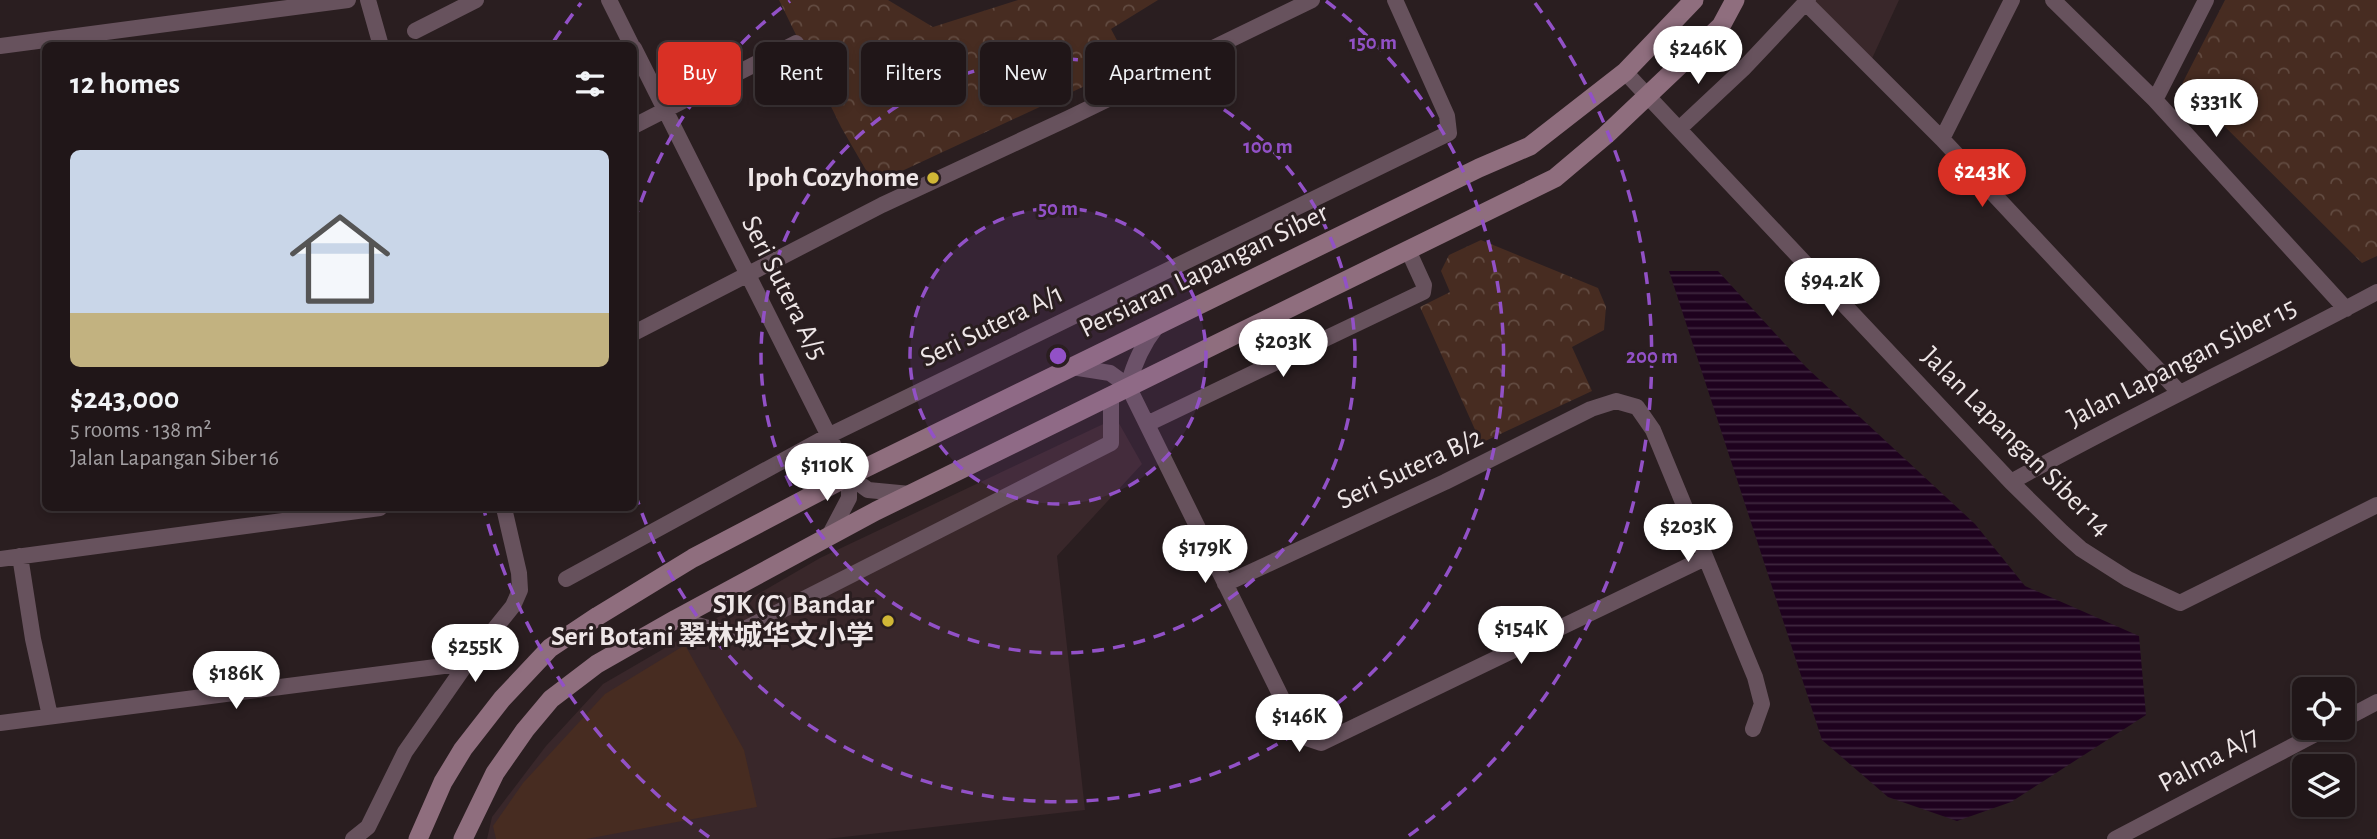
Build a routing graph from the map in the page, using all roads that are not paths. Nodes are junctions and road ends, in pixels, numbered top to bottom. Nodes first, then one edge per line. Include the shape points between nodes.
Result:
1 (348, 0) edge
2 (368, 0) edge
3 (476, 0) edge
4 (609, 0) edge
5 (1312, 0) edge
6 (1395, 0) edge
7 (1694, 0) edge
8 (1735, 0) edge
9 (2012, 0) edge
10 (2053, 0) edge
11 (2206, 0) edge
12 (1807, 2) edge
13 (415, 31) dead end
14 (125, 37) edge
15 (56, 42) edge
16 (380, 42) edge
17 (630, 42) edge
18 (42, 43) edge
19 (0, 46) edge
20 (637, 55) edge
21 (755, 64) edge
22 (1625, 72) junction
23 (1648, 96) junction
24 (2155, 100) junction
25 (665, 110) junction
26 (637, 124) edge
27 (1679, 129) junction
28 (1942, 139) junction
29 (1408, 250) junction
30 (748, 275) junction
31 (2377, 292) edge
32 (2346, 309) junction
33 (1158, 324) junction
34 (637, 331) edge
35 (1072, 367) junction
36 (1119, 390) junction
37 (2180, 393) junction
38 (1147, 424) junction
39 (828, 436) junction
40 (849, 476) junction
41 (2011, 482) junction
42 (910, 494) junction
43 (2377, 505) edge
44 (358, 511) edge
45 (505, 511) edge
46 (829, 536) junction
47 (20, 556) junction
48 (1705, 558) junction
49 (0, 559) edge
50 (566, 579) dead end
51 (1225, 584) junction
52 (676, 619) junction
53 (467, 663) junction
54 (2377, 702) edge
55 (2355, 714) edge
56 (50, 716) junction
57 (0, 723) edge
58 (1753, 729) dead end
59 (2304, 740) edge
60 (353, 839) edge
61 (415, 839) edge
62 (463, 839) edge
63 (2115, 839) edge

1 - 14 street
2 - 16 street
3 - 13 street
4 - 17 street, Seri Sutera A/5
5 - 30 street via 882,205
6 - 39 street, Seri Sutera A/1 via 1447,116 1449,133
7 - 22 main road, Persiaran Lapangan Siber
8 - 23 main road via 1721,26
9 - 28 street
10 - 24 street
11 - 24 street
12 - 27 street
12 - 28 street
14 - 15 street
18 - 19 street
20 - 25 street, Seri Sutera A/5
21 - 25 street
22 - 23 street, Jalan Lapangan Siber 14
22 - 33 main road, Persiaran Lapangan Siber via 1530,146
23 - 27 street, Jalan Lapangan Siber 14
23 - 29 main road via 1555,178
24 - 32 street
25 - 26 street
25 - 30 street, Seri Sutera A/5
27 - 41 street, Jalan Lapangan Siber 14
28 - 37 street
29 - 36 main road
29 - 38 street via 1423,292
30 - 34 street
30 - 39 street, Seri Sutera A/5
31 - 32 street, Jalan Lapangan Siber 15
32 - 37 street, Jalan Lapangan Siber 15
33 - 35 main road, Persiaran Lapangan Siber
33 - 36 street
35 - 36 street via 1110,373
35 - 40 main road, Persiaran Lapangan Siber
36 - 38 street
36 - 42 main road
36 - 52 street via 1111,443 733,635
37 - 41 street, Jalan Lapangan Siber 15
38 - 51 street
39 - 40 street, Seri Sutera A/5
39 - 50 street, Seri Sutera A/1
40 - 42 street via 868,490
40 - 46 street via 849,498
40 - 61 main road, Persiaran Lapangan Siber via 693,558 550,648 463,749
41 - 43 street, Jalan Lapangan Siber 14 via 2081,549 2128,579 2180,603
42 - 46 main road
44 - 47 street
45 - 53 street via 520,590 513,606
46 - 52 main road
47 - 49 street
47 - 56 street
48 - 51 street via 1321,743 1297,729
48 - 51 street, Seri Sutera B/2 via 1653,430 1637,407 1616,401
48 - 58 street via 1755,677 1762,704
52 - 62 main road via 597,664 551,699 495,773
53 - 56 street
53 - 60 street via 405,752 368,827
54 - 55 street
56 - 57 street
59 - 63 street, Palma A/7

